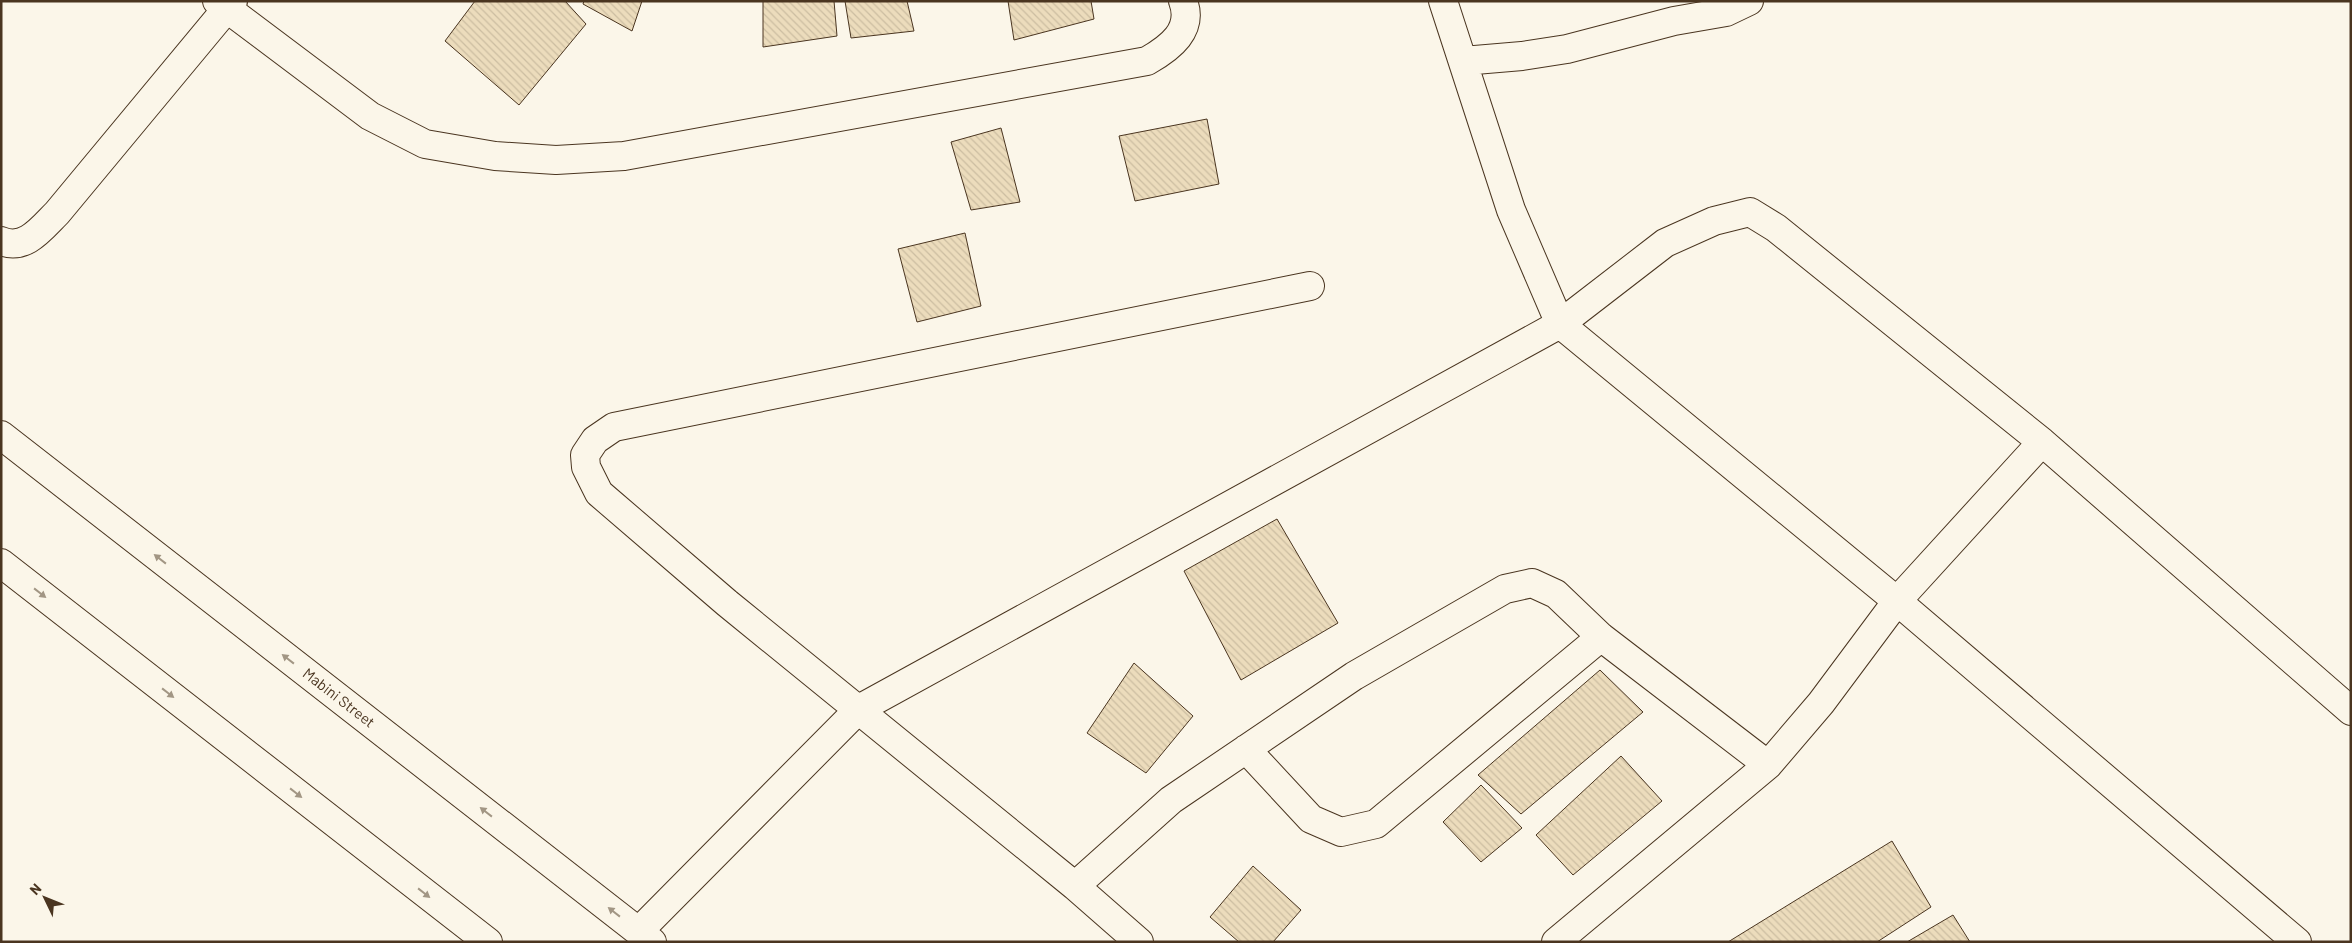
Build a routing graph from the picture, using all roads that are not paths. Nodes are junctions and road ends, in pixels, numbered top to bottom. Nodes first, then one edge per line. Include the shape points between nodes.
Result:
1 (1183, 1) edge
2 (1443, 1) edge
3 (1749, 1) edge
4 (226, 4) edge
5 (1463, 61) junction
6 (1, 241) edge
7 (1310, 286) dead end
8 (1560, 324) junction
9 (1, 435) edge
10 (2042, 442) junction
11 (1, 563) edge
12 (1897, 600) junction
13 (1601, 637) junction
14 (859, 710) junction
15 (2351, 711) edge
16 (1246, 750) junction
17 (1768, 765) junction
18 (1075, 886) junction
19 (646, 936) edge
20 (488, 942) edge
21 (1139, 942) edge
22 (1556, 942) edge
23 (2296, 942) edge

1 - 4 street via 1188,14 1184,27 1164,52 1147,61 624,156 556,160 495,156 425,144 370,116
2 - 5 street
3 - 5 street via 1726,12 1567,49
4 - 6 street via 31,240 11,245
5 - 8 street via 1511,210
7 - 14 street via 614,427 595,440 585,455 586,467 599,492 727,603
8 - 10 street via 1665,243 1714,221 1750,212 1776,228
8 - 12 street
8 - 14 street
19 -> 9 street, Mabini Street
10 - 12 street
10 - 15 street
11 -> 20 street
12 - 17 street via 1821,702
12 - 23 street
13 - 16 street via 1556,594 1532,583 1505,589 1354,676
13 - 16 street via 1376,824 1342,832 1311,819
13 - 17 street
14 - 18 street
14 - 19 street
16 - 18 street via 1171,800
17 - 22 street
18 - 21 street

